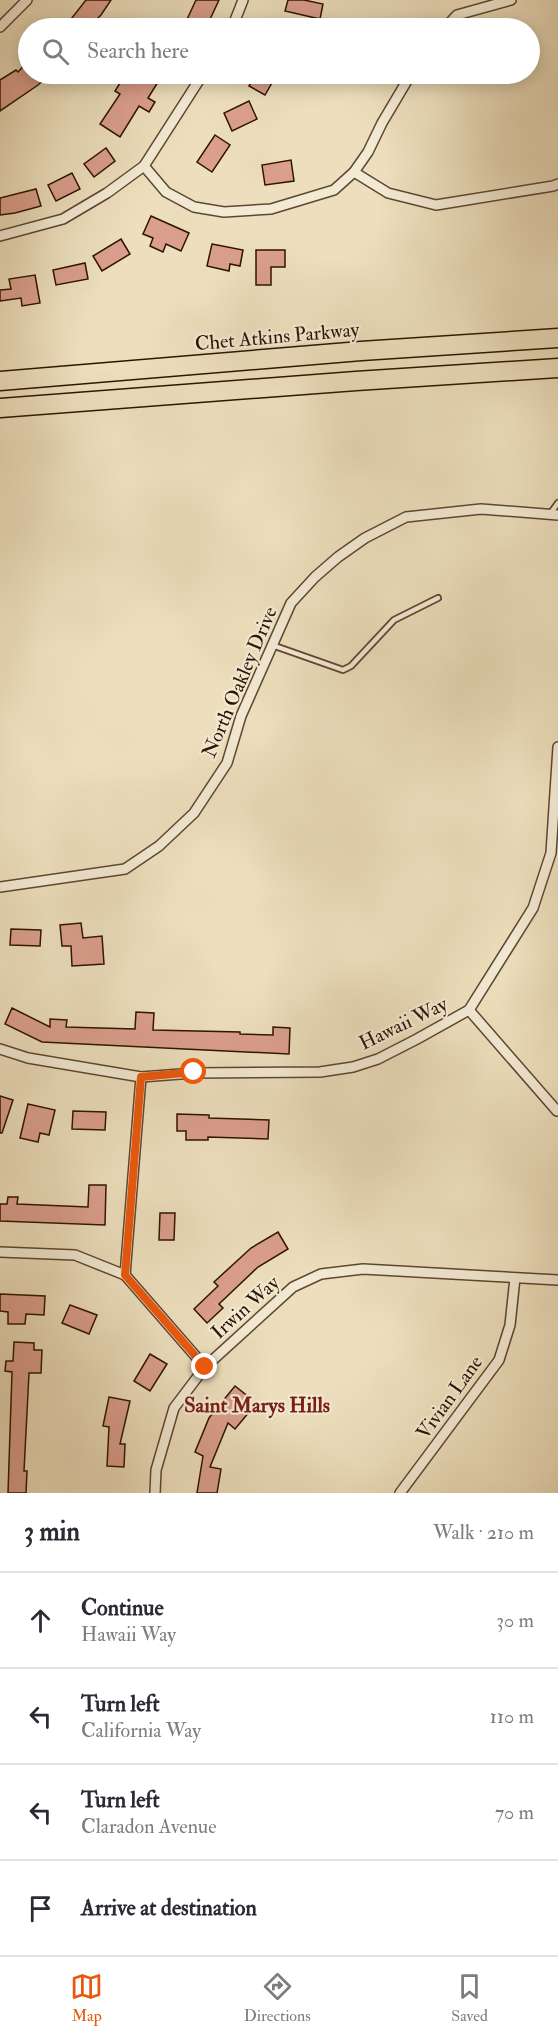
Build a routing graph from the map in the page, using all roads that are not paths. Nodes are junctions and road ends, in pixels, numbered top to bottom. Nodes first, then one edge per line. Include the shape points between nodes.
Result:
1 (27, 0) edge
2 (243, 0) edge
3 (511, 0) edge
4 (236, 18) edge
5 (454, 18) edge
6 (0, 27) edge
7 (197, 84) edge
8 (405, 84) edge
9 (144, 166) junction
10 (354, 172) junction
11 (558, 184) edge
12 (0, 236) edge
13 (558, 338) edge
14 (558, 368) edge
15 (0, 381) edge
16 (0, 408) edge
17 (558, 503) edge
18 (554, 514) edge
19 (438, 598) dead end
20 (273, 645) junction
21 (558, 747) edge
22 (0, 887) edge
23 (469, 1010) junction
24 (0, 1049) edge
25 (141, 1077) junction
26 (557, 1111) edge
27 (0, 1252) edge
28 (125, 1275) junction
29 (515, 1278) junction
30 (558, 1280) edge
31 (205, 1367) junction
32 (155, 1493) edge
33 (400, 1493) edge

1 - 6 street
2 - 4 street
3 - 5 street
7 - 9 street
8 - 10 street
9 - 10 street via 166,192 194,207 224,212 271,209 334,190
9 - 12 street via 63,219
10 - 11 street via 388,193 436,205
13 - 15 highway, Chet Atkins Parkway
14 - 16 highway
17 - 18 lane
18 - 20 street, North Oakley Drive via 481,509 406,517 365,538 315,577 291,603
19 - 20 lane via 394,620 343,670
20 - 22 street, North Oakley Drive via 241,716 227,763 194,813 159,846 125,869
21 - 23 street, Hawaii Way via 551,853 542,882 533,908
23 - 25 street, Hawaii Way via 378,1059 353,1067 320,1072 194,1072
23 - 26 street
24 - 25 street, Hawaii Way via 28,1058
25 - 28 street
27 - 28 street via 75,1255
28 - 31 street
29 - 30 street, Irwin Way
29 - 31 street, Irwin Way via 363,1269 321,1274 293,1287
29 - 33 street, Vivian Lane via 510,1325 499,1360
31 - 32 street, Irwin Way via 174,1407 156,1470

